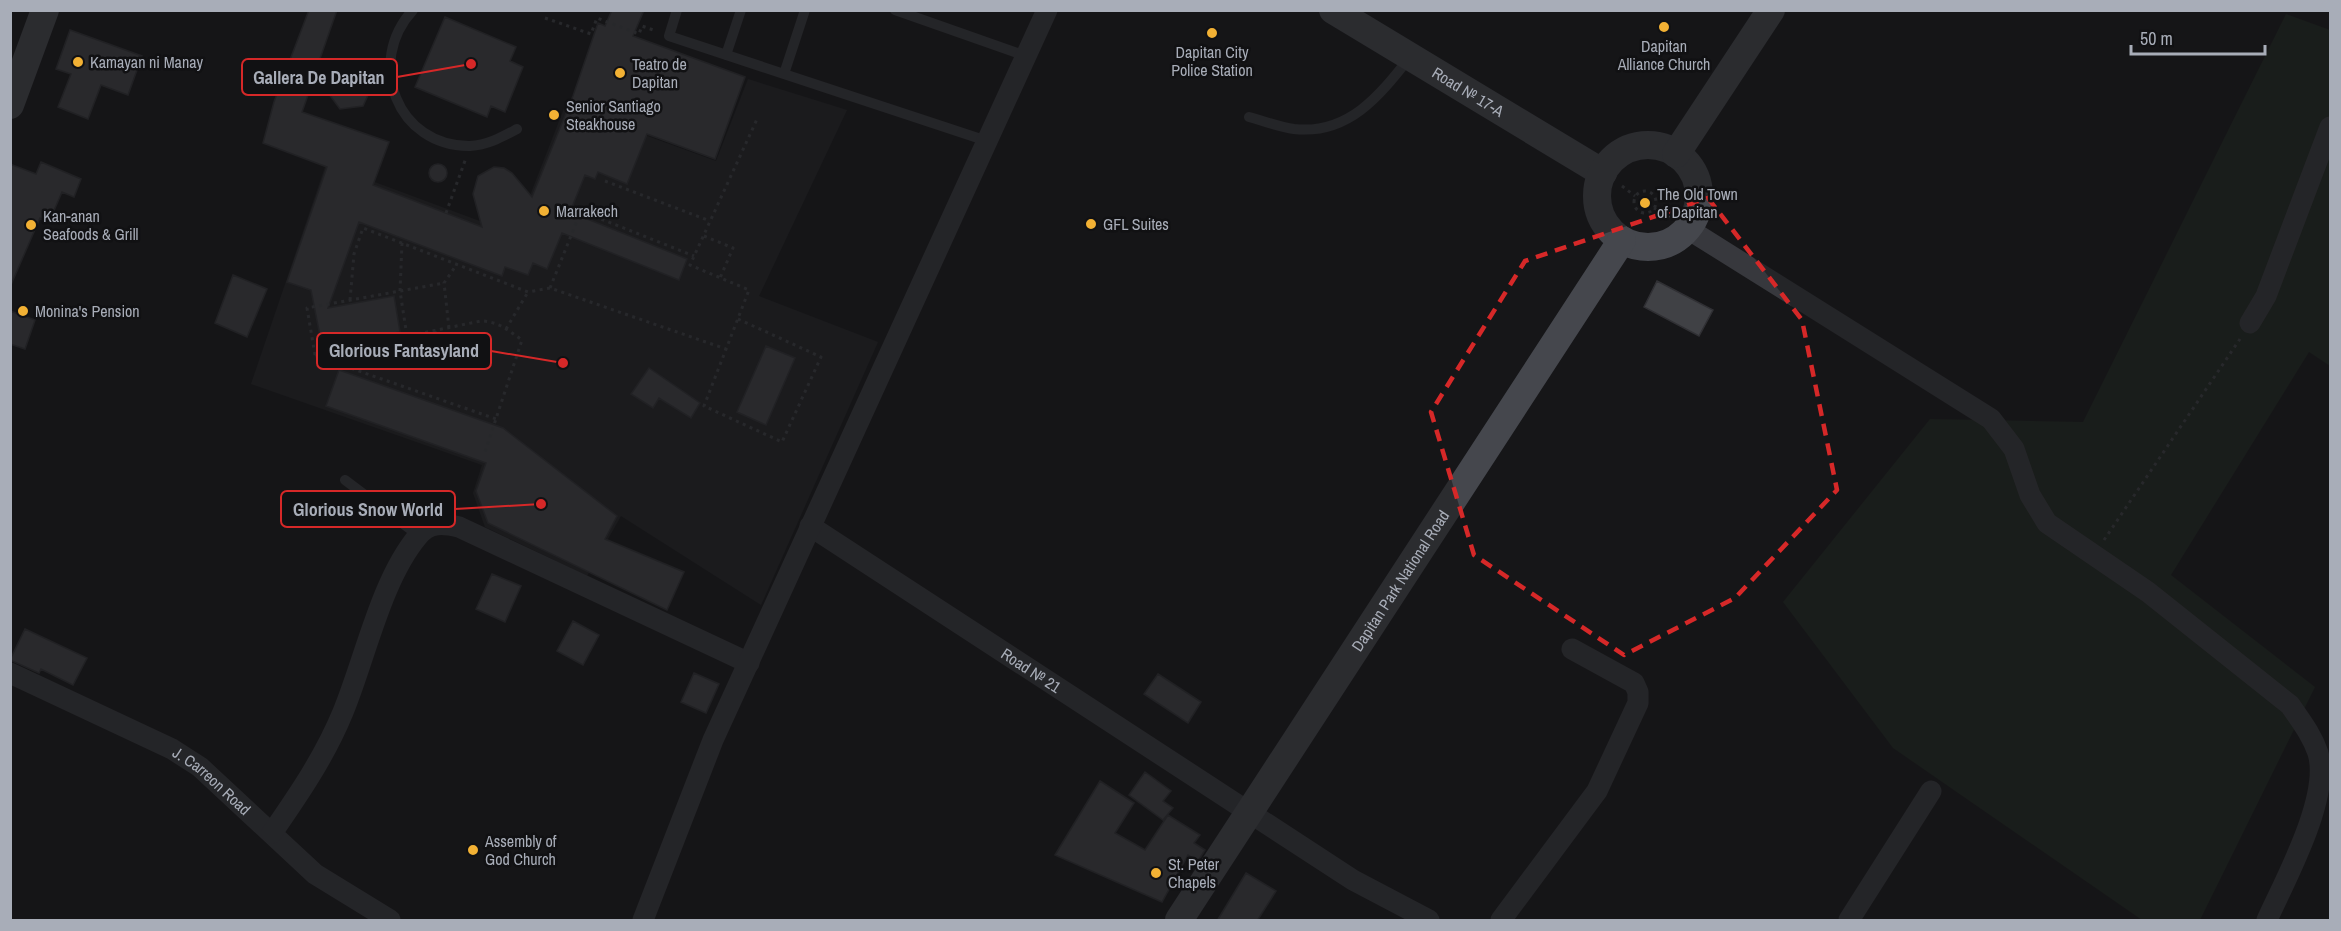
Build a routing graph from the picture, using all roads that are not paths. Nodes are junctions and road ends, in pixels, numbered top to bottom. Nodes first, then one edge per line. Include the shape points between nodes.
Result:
1 (45, 10) edge
2 (413, 10) edge
3 (677, 10) edge
4 (741, 10) edge
5 (805, 10) edge
6 (895, 10) edge
7 (1047, 10) edge
8 (1333, 10) edge
9 (1771, 10) edge
10 (726, 55) junction
11 (1026, 56) junction
12 (1410, 57) junction
13 (784, 74) junction
14 (10, 105) edge
15 (1249, 117) dead end
16 (2331, 127) edge
17 (517, 129) dead end
18 (987, 141) junction
19 (1676, 154) junction
20 (1603, 173) junction
21 (1688, 229) junction
22 (1622, 240) junction
23 (2250, 323) road end
24 (345, 480) dead end
25 (810, 526) junction
26 (418, 535) junction
27 (1572, 648) dead end
28 (748, 663) junction
29 (10, 674) edge
30 (1931, 790) dead end
31 (1250, 814) junction
32 (272, 833) junction
33 (390, 921) edge
34 (643, 921) edge
35 (1179, 921) edge
36 (1429, 921) edge
37 (1501, 921) edge
38 (1849, 921) edge
39 (2267, 921) edge

1 - 14 main road
2 - 17 lane via 393,41 389,62 398,104 411,122 429,135 471,146 495,141
3 - 10 lane via 669,36
4 - 10 lane
5 - 13 lane
6 - 11 lane
7 - 11 street
8 - 12 main road, Road № 17-A
9 - 19 main road
10 - 13 lane
11 - 18 street
12 - 15 lane via 1363,111 1334,125 1292,129
12 - 20 main road, Road № 17-A
13 - 18 lane
16 - 23 street via 2266,296
18 - 25 street
19 - 20 main road via 1665,148 1641,146 1619,155
19 - 21 main road via 1689,166 1698,183 1698,207
20 - 22 main road via 1598,194 1601,215
21 - 22 main road via 1657,246 1633,245
21 - 39 street via 1991,419 2014,449 2030,495 2047,523 2148,592 2290,705 2308,729 2319,756 2318,791 2307,833
22 - 31 main road, Dapitan Park National Road
24 - 26 lane
25 - 28 street
25 - 31 street, Road № 21
26 - 28 street via 437,524 459,527
26 - 32 street via 395,574 323,758
27 - 37 street via 1634,683 1638,703 1597,790
28 - 34 street via 713,740
29 - 32 street, J. Carreon Road via 172,749 223,786
30 - 38 street
31 - 35 main road, Dapitan Park National Road
31 - 36 street, Road № 21 via 1353,880
32 - 33 street, J. Carreon Road via 315,874

